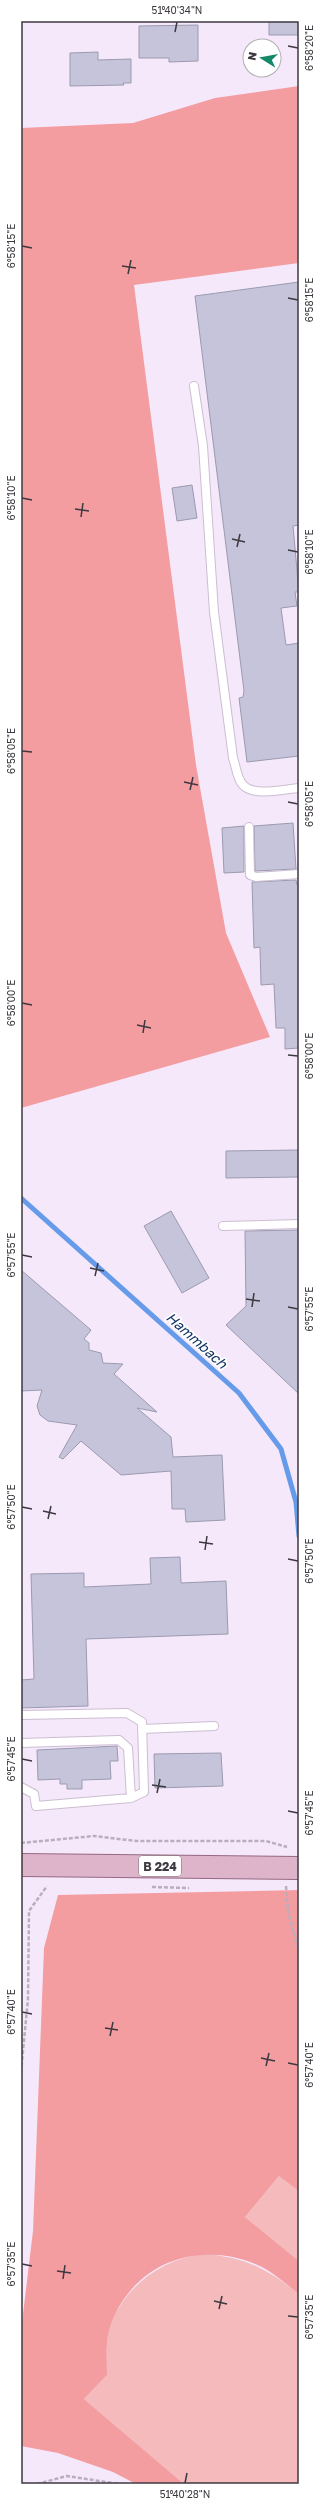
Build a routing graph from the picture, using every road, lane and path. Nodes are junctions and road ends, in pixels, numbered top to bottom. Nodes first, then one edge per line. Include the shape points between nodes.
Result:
1 (194, 386) dead end
2 (299, 788) edge
3 (249, 827) dead end
4 (299, 874) edge
5 (299, 1224) edge
6 (223, 1226) dead end
7 (21, 1715) edge
8 (214, 1726) dead end
9 (142, 1729) junction
10 (21, 1743) edge
11 (21, 1787) edge
12 (131, 1798) junction
13 (21, 1843) edge
14 (292, 1847) dead end
15 (21, 1865) edge
16 (292, 1868) edge
17 (47, 1886) dead end
18 (299, 1952) edge
19 (21, 2072) edge
20 (37, 2484) edge
21 (119, 2484) edge

1 - 2 lane via 203,446 214,612 233,758 240,781 253,791
3 - 4 lane via 252,877
5 - 6 lane
7 - 9 lane via 127,1713 142,1722
8 - 9 lane
9 - 12 lane via 144,1792
10 - 12 lane via 119,1740 128,1748
11 - 12 lane via 34,1794 36,1806
13 - 14 path via 94,1836 136,1841 266,1841
15 - 16 main road, B 224
16 - 18 path via 288,1910
17 - 19 path via 29,1911 28,1999
20 - 21 path via 67,2476

